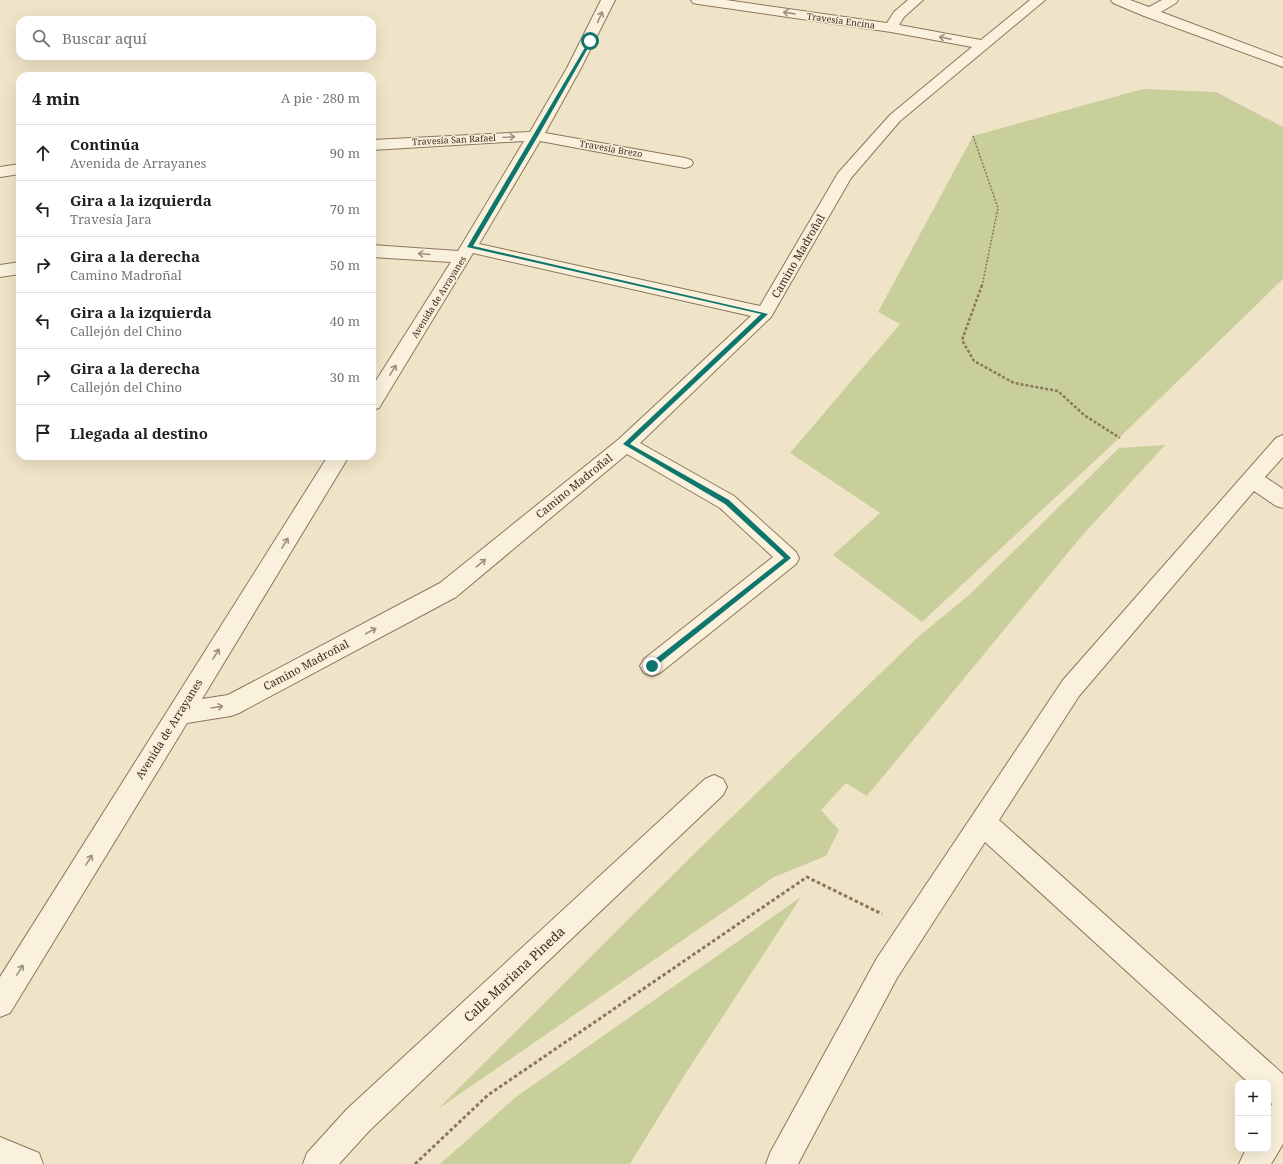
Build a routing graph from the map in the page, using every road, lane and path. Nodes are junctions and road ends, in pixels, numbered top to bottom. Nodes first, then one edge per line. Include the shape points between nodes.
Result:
1 (608, 0) edge
2 (698, 0) edge
3 (916, 0) edge
4 (1038, 0) edge
5 (1118, 0) edge
6 (1171, 0) edge
7 (1149, 13) junction
8 (891, 28) junction
9 (983, 45) junction
10 (1280, 58) edge
11 (536, 136) junction
12 (973, 136) dead end
13 (376, 145) edge
14 (685, 163) dead end
15 (16, 170) edge
16 (0, 172) edge
17 (376, 251) edge
18 (466, 252) junction
19 (16, 269) edge
20 (0, 271) edge
21 (765, 314) junction
22 (376, 397) edge
23 (1120, 438) dead end
24 (1283, 443) edge
25 (626, 444) junction
26 (337, 460) edge
27 (1252, 479) junction
28 (1283, 500) edge
29 (652, 666) dead end
30 (179, 713) junction
31 (714, 787) dead end
32 (982, 823) junction
33 (912, 929) junction
34 (0, 1003) edge
35 (1283, 1094) edge
36 (1283, 1115) edge
37 (1271, 1136) edge
38 (0, 1152) edge
39 (1261, 1152) edge
40 (28, 1164) edge
41 (318, 1164) edge
42 (415, 1164) edge
43 (780, 1164) edge
44 (1254, 1164) edge

11 -> 1 street, Avenida de Arrayanes via 590,41
8 -> 2 street, Travesía Encina
3 - 8 street via 899,15
4 - 9 street, Camino Madroñal
5 - 7 street
6 - 7 street
7 - 10 street
9 -> 8 street, Travesía Encina
9 - 21 street, Camino Madroñal via 896,118 844,176
13 -> 11 street, Travesía San Rafael
11 - 14 street, Travesía Brezo
11 - 18 street, Avenida de Arrayanes
12 - 23 path via 998,208 984,280 962,340 974,361 1014,383 1058,392 1084,415
15 - 16 street
18 -> 17 street
18 - 21 street
22 -> 18 street, Avenida de Arrayanes
19 - 20 street
21 - 25 street, Camino Madroñal
24 - 27 street
25 - 29 street via 727,502 788,558
30 -> 25 street, Camino Madroñal via 230,705 448,590
30 -> 26 street, Avenida de Arrayanes
27 - 28 street
27 - 32 street via 1071,688
34 -> 30 street, Avenida de Arrayanes
31 - 41 street, Calle Mariana Pineda via 358,1120
32 - 33 street
32 - 35 street
33 - 42 path via 807,877 488,1096
33 - 43 street via 887,968
36 - 37 street
38 - 40 street
39 - 44 street

